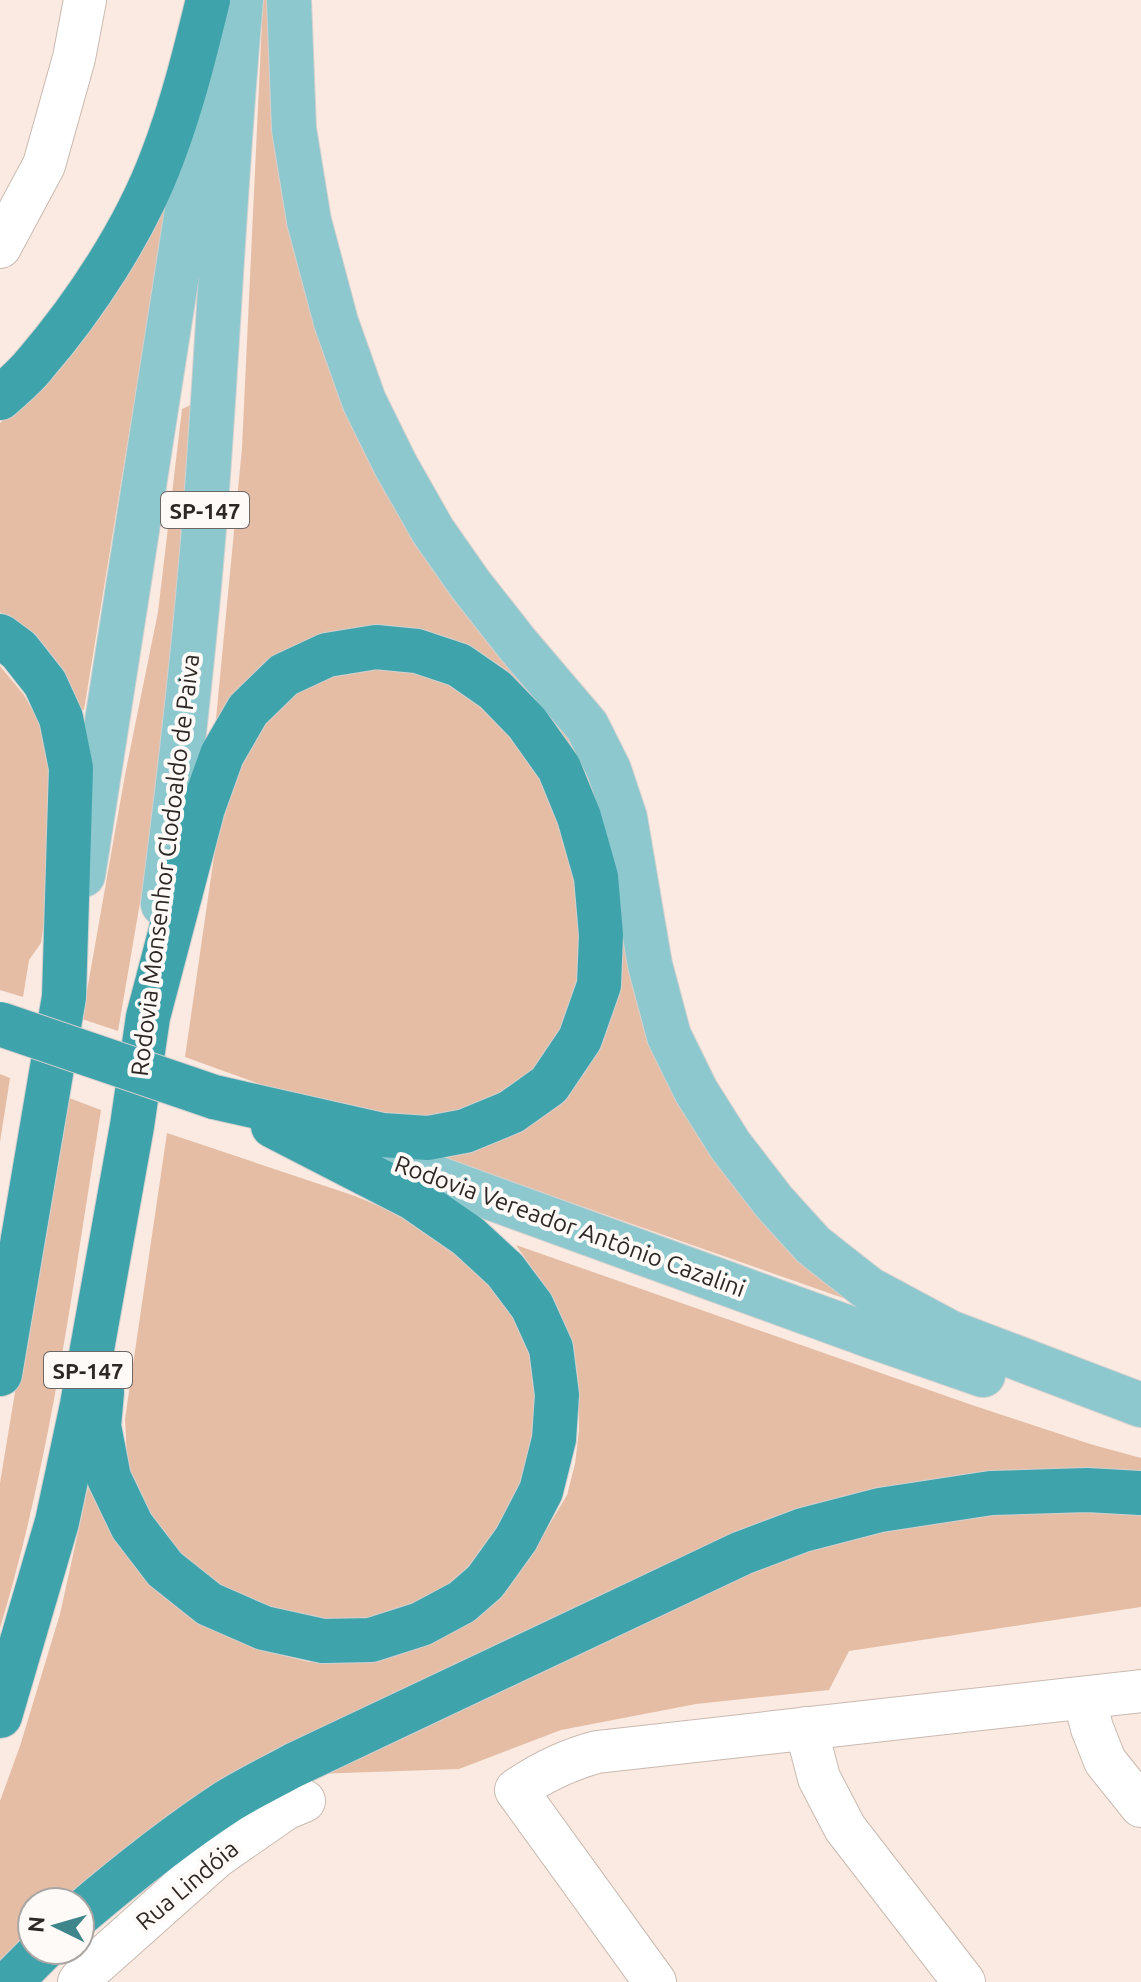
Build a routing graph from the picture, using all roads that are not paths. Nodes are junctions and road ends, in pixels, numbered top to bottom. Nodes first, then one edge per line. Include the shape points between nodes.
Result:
1 (85, 0) edge
2 (208, 0) edge
3 (220, 0) edge
4 (241, 0) edge
5 (289, 0) edge
6 (0, 247) edge
7 (0, 398) edge
8 (0, 636) edge
9 (64, 997) junction
10 (148, 1017) junction
11 (0, 1024) edge
12 (215, 1097) junction
13 (46, 1100) junction
14 (132, 1126) junction
15 (0, 1290) edge
16 (0, 1374) edge
17 (1141, 1405) edge
18 (1141, 1428) edge
19 (1141, 1493) edge
20 (1141, 1691) edge
21 (1084, 1698) junction
22 (0, 1716) edge
23 (806, 1728) junction
24 (304, 1801) dead end
25 (1141, 1806) edge
26 (96, 1900) edge
27 (26, 1966) edge
28 (10, 1982) edge
29 (79, 1982) edge
30 (655, 1982) edge
31 (964, 1982) edge

1 - 6 street via 44,165
2 - 7 highway via 162,159 129,229 82,305 34,366
3 - 9 main road, SP-147
4 - 10 main road, Rodovia Monsenhor Clodoaldo de Paiva / SP-147 via 200,568
5 - 17 main road via 294,129 309,221 364,401 433,531 587,726 609,770 625,818 650,965 669,1036 696,1091 774,1202 813,1245 869,1289 949,1332
8 - 9 highway via 19,650 45,683 61,718 71,768
9 - 13 highway, SP-147
10 - 12 highway via 222,755 248,710 284,675 327,655 376,647 417,651 459,665 495,690 527,723 559,768 579,817 596,877 601,935 599,985 580,1039 549,1085 511,1112 465,1131 428,1138 382,1135
10 - 14 highway, Rodovia Monsenhor Clodoaldo de Paiva / SP-147
11 - 12 highway, Rodovia Vereador Antônio Cazalini, bridge
12 - 14 highway via 413,1198 468,1236 505,1270 532,1306 551,1348 557,1395 554,1439 541,1491 485,1582 462,1602 421,1624 371,1640 323,1641 264,1628 209,1604 165,1569 132,1526 109,1478 99,1426
12 - 18 main road, Rodovia Vereador Antônio Cazalini via 871,1336
13 - 15 highway
13 - 16 highway, SP-147
14 - 22 highway, Rodovia Monsenhor Clodoaldo de Paiva / SP-147 via 57,1522
19 - 26 highway via 991,1493 880,1510 742,1553 294,1765 220,1807
20 - 21 street
21 - 23 street
21 - 25 street via 1105,1761
23 - 30 street via 597,1752 556,1766 516,1790
23 - 31 street via 819,1778 845,1828
24 - 29 street, Rua Lindóia via 216,1857
27 - 28 highway

